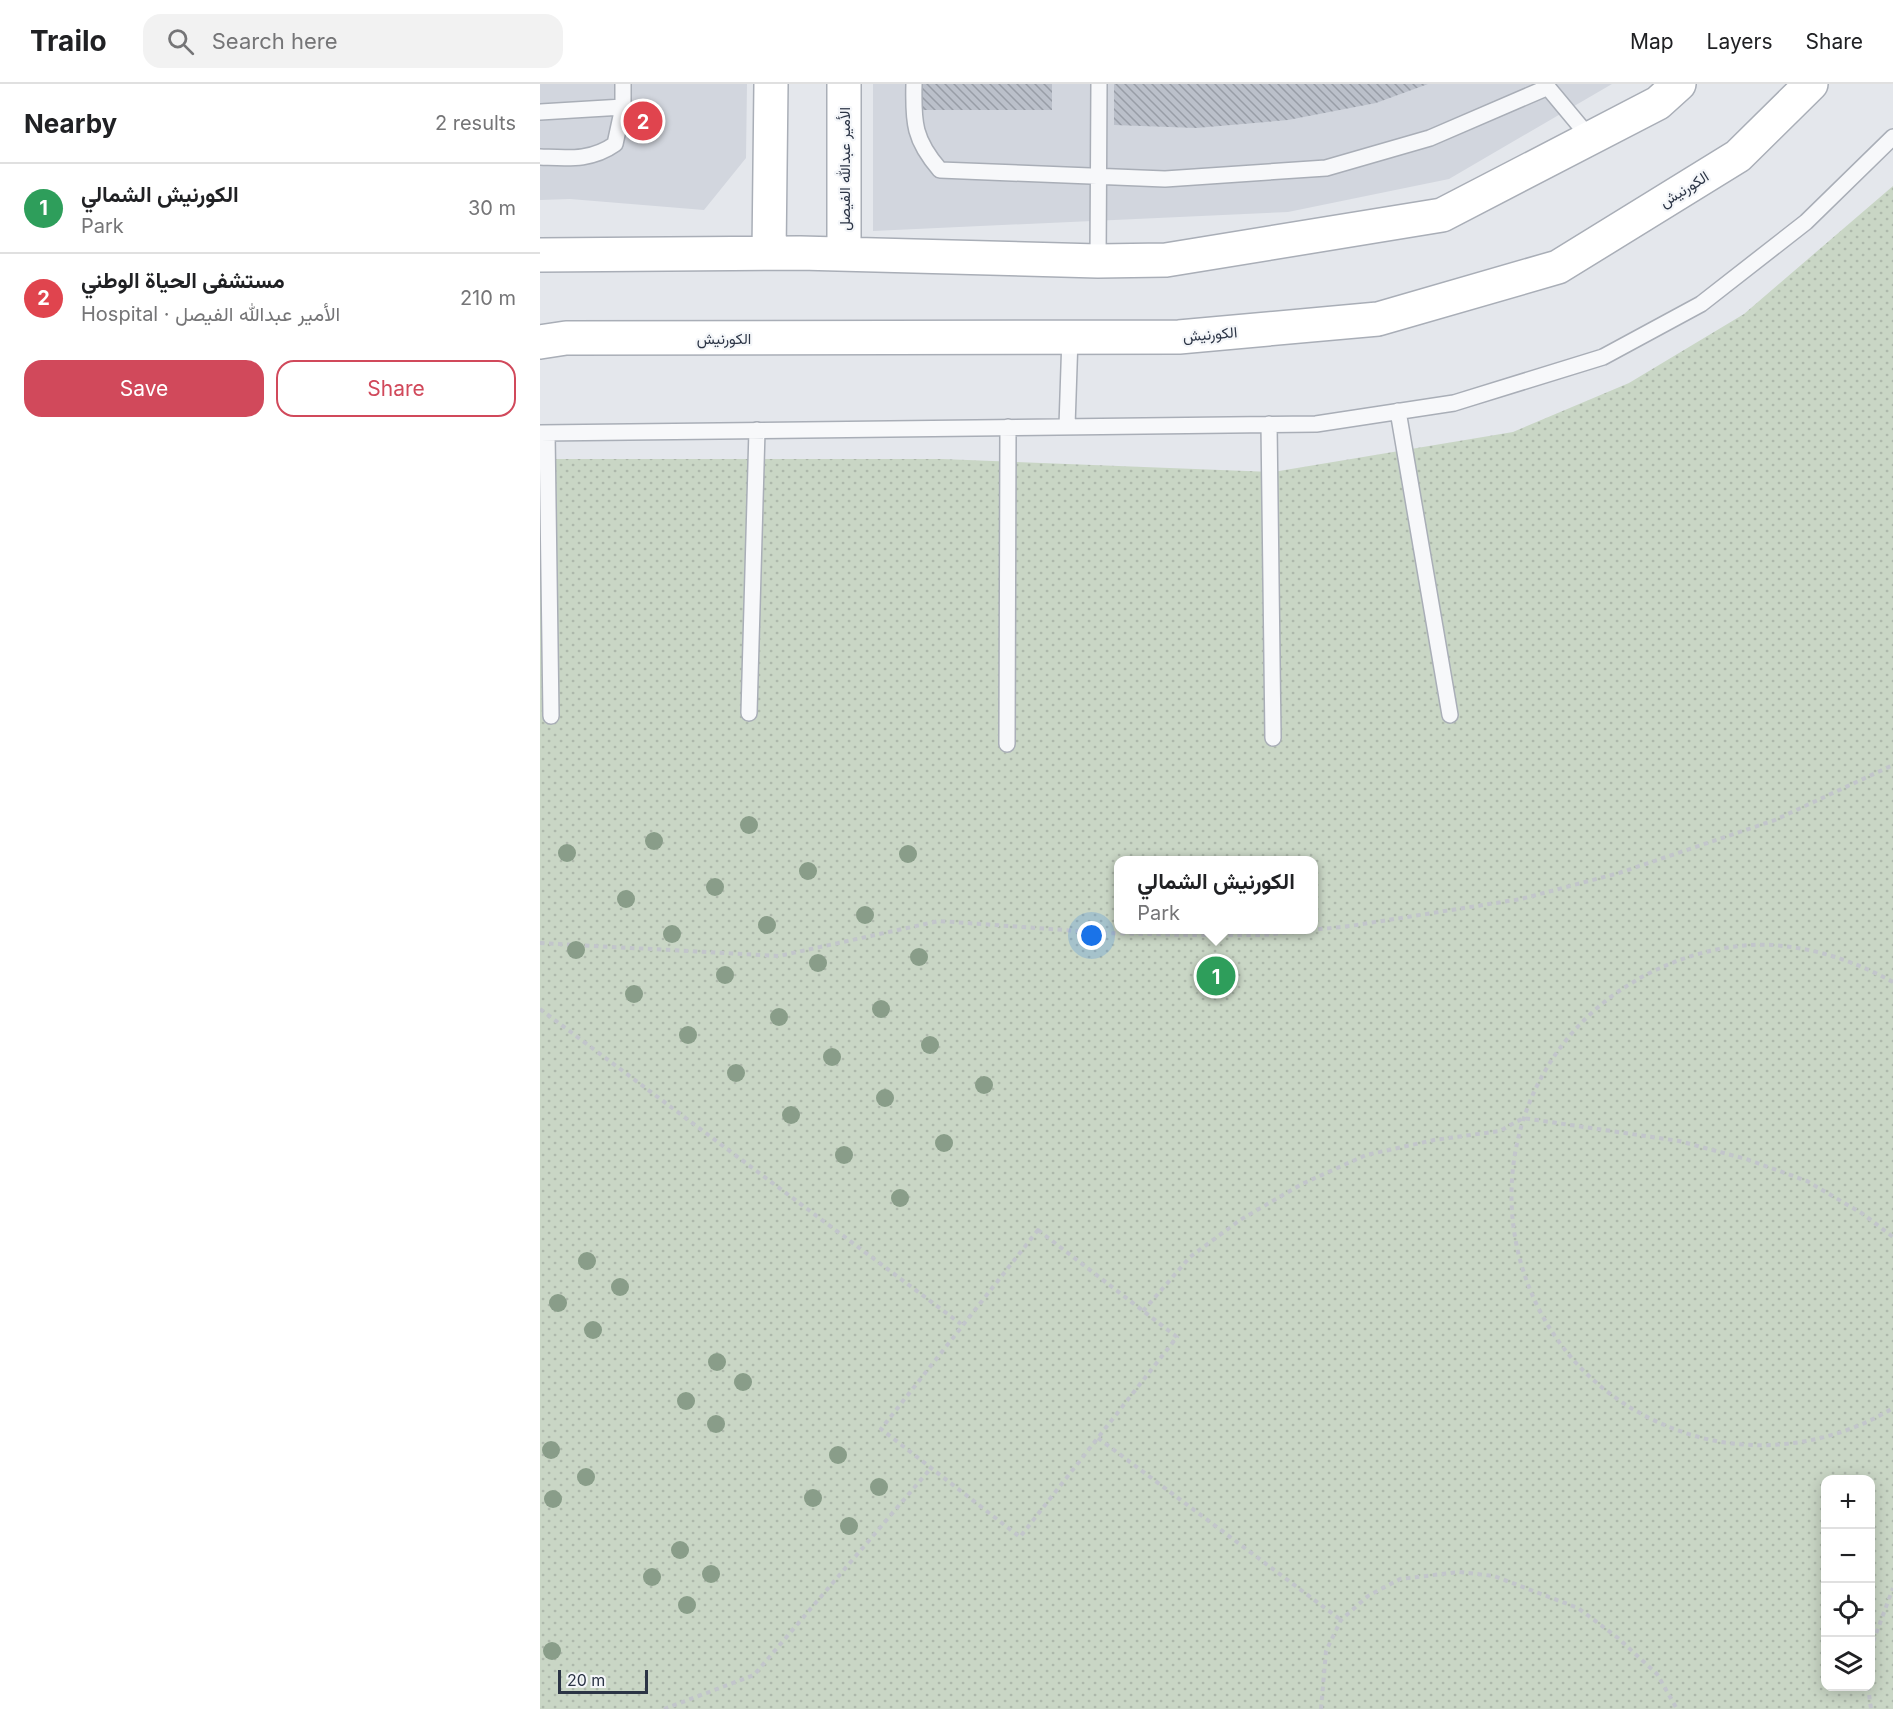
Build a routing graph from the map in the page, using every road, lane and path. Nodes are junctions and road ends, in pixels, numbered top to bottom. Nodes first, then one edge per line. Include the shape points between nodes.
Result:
1 (623, 84) edge
2 (771, 84) edge
3 (844, 84) edge
4 (914, 84) edge
5 (1099, 84) edge
6 (1679, 84) edge
7 (1811, 84) edge
8 (1546, 86) edge
9 (622, 107) junction
10 (540, 112) edge
11 (1893, 137) edge
12 (1590, 138) junction
13 (540, 157) edge
14 (1099, 175) junction
15 (769, 253) junction
16 (844, 254) junction
17 (540, 255) edge
18 (1098, 261) junction
19 (1070, 337) junction
20 (540, 342) edge
21 (1398, 411) junction
22 (1269, 424) junction
23 (1067, 426) junction
24 (1008, 427) junction
25 (757, 430) junction
26 (543, 433) edge
27 (544, 507) edge
28 (749, 713) dead end
29 (1450, 715) dead end
30 (551, 716) dead end
31 (1273, 738) dead end
32 (1007, 744) dead end
33 (1893, 765) edge
34 (1318, 929) edge
35 (1114, 933) edge
36 (1148, 934) edge
37 (1273, 934) edge
38 (540, 944) edge
39 (1893, 982) edge
40 (540, 1010) edge
41 (1523, 1118) junction
42 (1893, 1237) edge
43 (1143, 1311) junction
44 (961, 1324) junction
45 (1893, 1408) edge
46 (1098, 1438) junction
47 (931, 1468) junction
48 (1893, 1588) edge
49 (1341, 1620) junction
50 (1875, 1637) edge
51 (1869, 1691) edge
52 (664, 1709) edge
53 (1321, 1709) edge
54 (1677, 1709) edge
55 (1871, 1709) edge

1 - 9 lane
2 - 15 main road
3 - 16 main road, الأمير عبدالله الفيصل
4 - 14 lane via 913,118 923,151 940,170
5 - 14 lane
6 - 12 main road via 1658,104
7 - 19 main road, الكورنيش via 1738,156 1558,267 1378,319 1179,337
8 - 12 lane
8 - 14 lane via 1430,138 1326,168 1165,178
9 - 10 lane
9 - 13 lane via 615,144 600,154 583,158
11 - 21 lane via 1806,222 1701,304 1603,357 1454,403
12 - 18 main road via 1442,215 1166,260
14 - 18 lane
15 - 16 main road
15 - 17 main road
16 - 18 main road
19 - 20 main road, الكورنيش via 577,338
19 - 23 lane
21 - 22 lane via 1316,423
21 - 29 lane
22 - 23 lane
22 - 31 lane
23 - 24 lane
24 - 25 lane
24 - 32 lane
25 - 26 lane
25 - 28 lane
26 - 27 lane
27 - 30 lane
33 - 34 path via 1775,820 1620,873 1521,899
35 - 38 path via 939,921 779,956
36 - 37 path
39 - 41 path via 1860,964 1816,950 1770,945 1723,948 1679,959 1637,978 1599,1004 1567,1037 1541,1076
40 - 44 path
41 - 42 path via 1679,1141 1746,1159 1807,1181
41 - 43 path via 1500,1131 1366,1155 1302,1184 1240,1220 1190,1257
41 - 45 path via 1513,1162 1510,1207 1517,1251 1531,1294 1552,1334 1581,1369 1615,1399 1654,1421 1696,1437 1741,1445 1786,1445 1831,1436
43 - 44 path via 1038,1230
43 - 46 path via 1177,1337
44 - 47 path via 881,1429
46 - 47 path via 1020,1537
46 - 49 path
47 - 52 path via 754,1675
48 - 50 path
49 - 53 path via 1326,1651
49 - 54 path via 1368,1596 1400,1580 1459,1572 1494,1576 1578,1608 1657,1674
51 - 55 path

